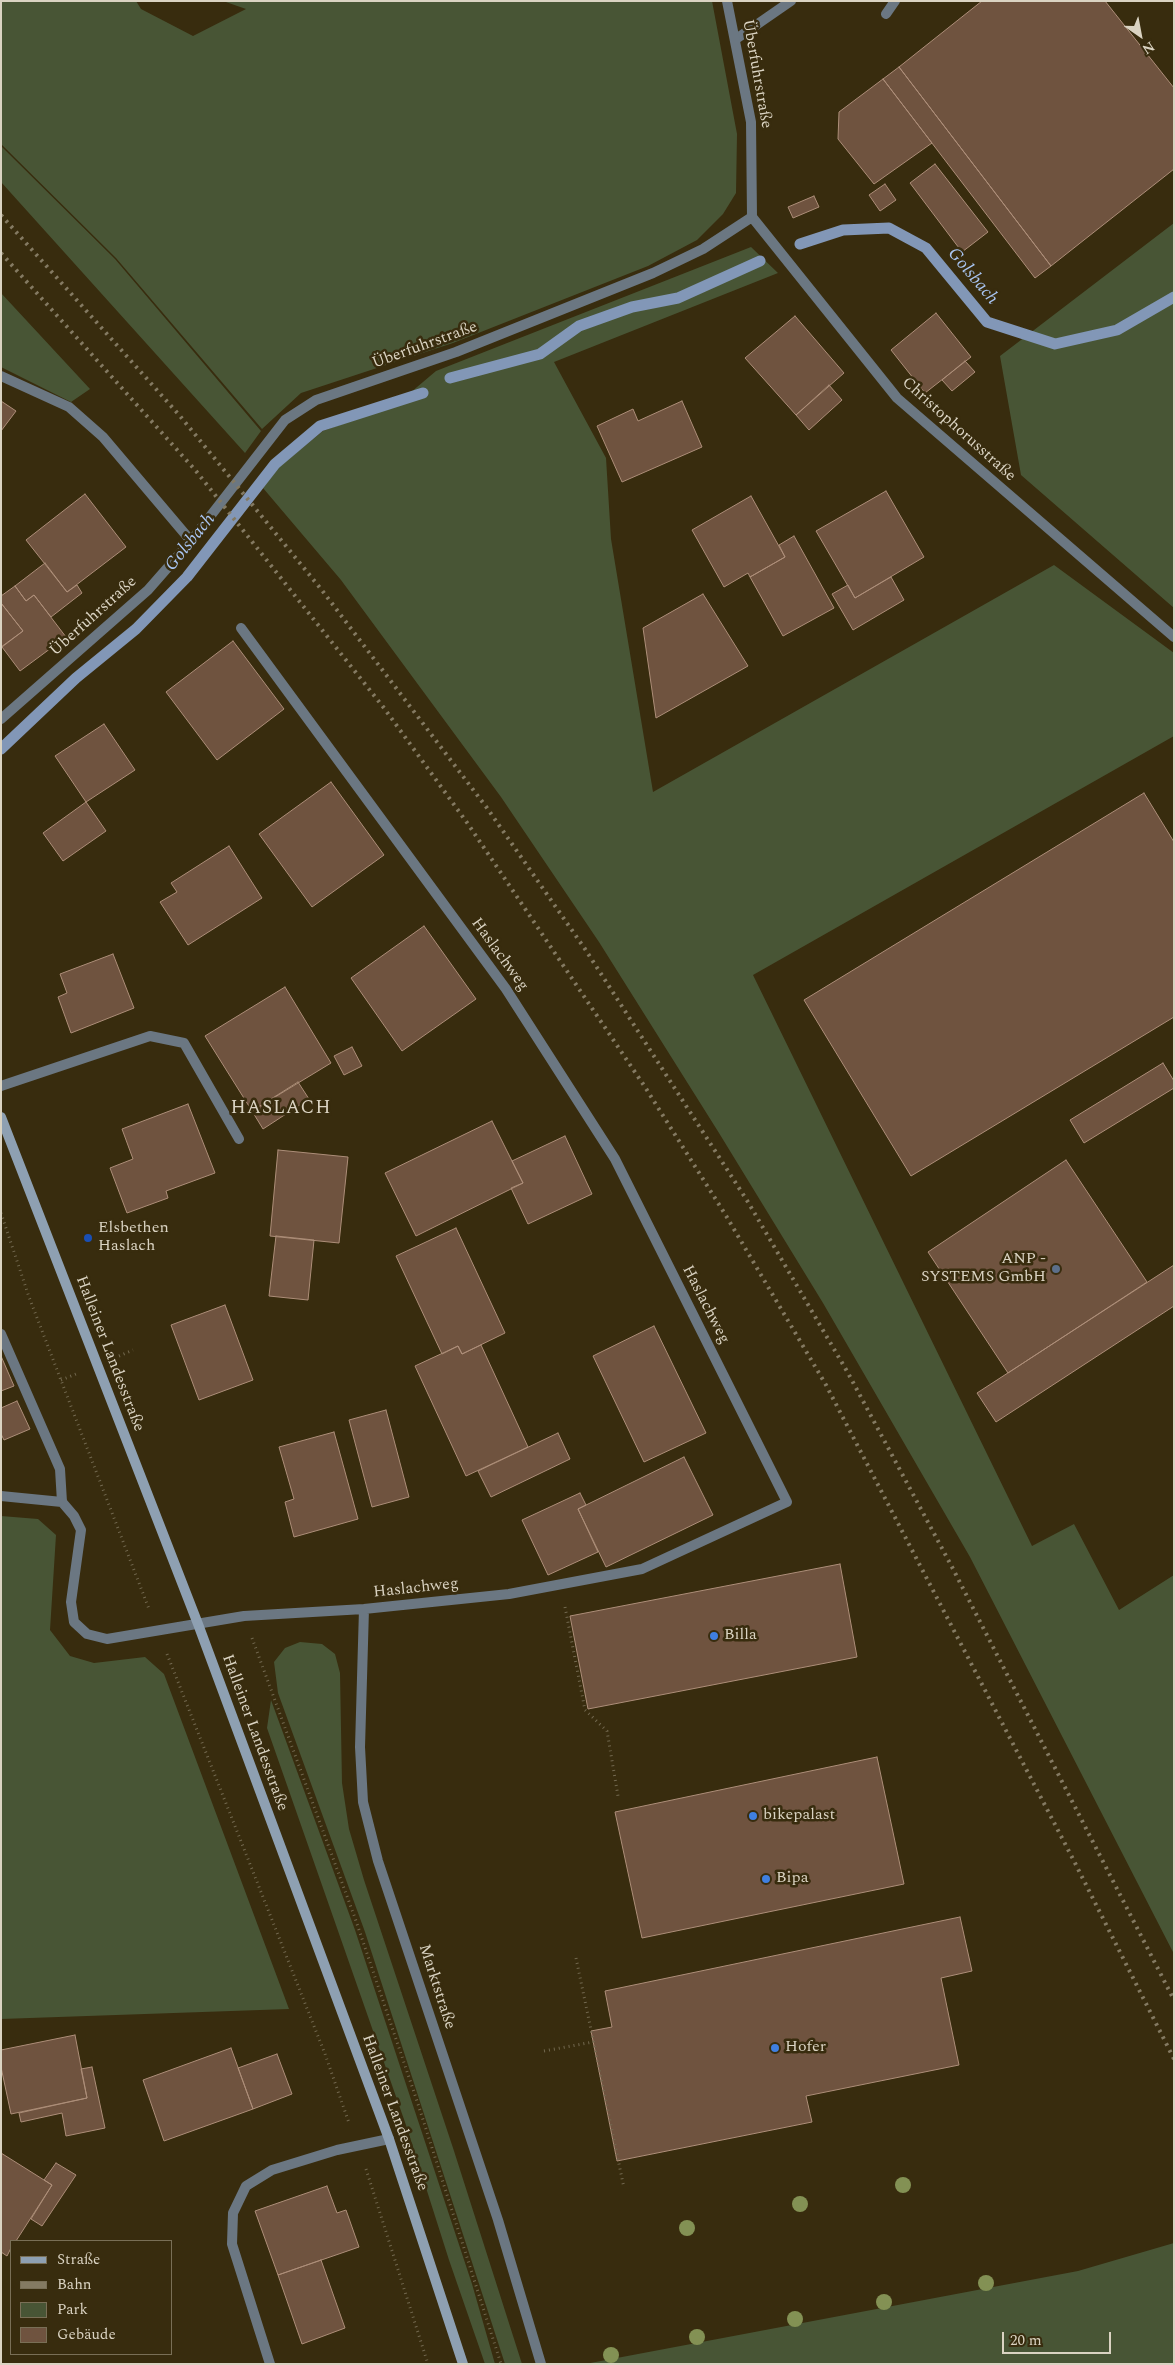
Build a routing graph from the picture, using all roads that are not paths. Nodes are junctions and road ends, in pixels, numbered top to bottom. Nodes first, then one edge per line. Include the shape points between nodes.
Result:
1 (728, 1) edge
2 (791, 1) edge
3 (895, 1) edge
4 (886, 14) dead end
5 (736, 39) junction
6 (752, 217) junction
7 (1, 376) edge
8 (191, 541) junction
9 (241, 628) dead end
10 (1174, 637) edge
11 (1, 719) edge
12 (1, 1086) edge
13 (1, 1117) edge
14 (239, 1139) dead end
15 (1, 1334) edge
16 (1, 1496) edge
17 (62, 1502) junction
18 (364, 1609) junction
19 (198, 1624) junction
20 (389, 2139) junction
21 (270, 2364) edge
22 (463, 2364) edge
23 (541, 2364) edge

1 - 5 street, Überfuhrstraße
2 - 5 street
3 - 4 street
5 - 6 street, Überfuhrstraße via 751,122
6 - 8 street, Überfuhrstraße via 703,250 653,272 456,352 316,400 285,420
6 - 10 street, Christophorusstraße via 897,398
7 - 8 street via 69,407 103,437
8 - 11 street, Überfuhrstraße via 148,590
9 - 18 street, Haslachweg via 506,989 615,1159 787,1502 642,1569 509,1594
12 - 14 street via 150,1036 184,1042
13 - 19 main road, Halleiner Landesstraße
15 - 17 street via 60,1469
16 - 17 street
17 - 19 street, Haslachweg via 81,1530 71,1602 74,1622 87,1634 107,1639
18 - 19 street, Haslachweg via 244,1616
18 - 23 street, Marktstraße via 360,1747 363,1802 378,1860 498,2220
19 - 20 main road, Halleiner Landesstraße
20 - 21 street via 272,2170 246,2186 233,2213 232,2244
20 - 22 main road, Halleiner Landesstraße

